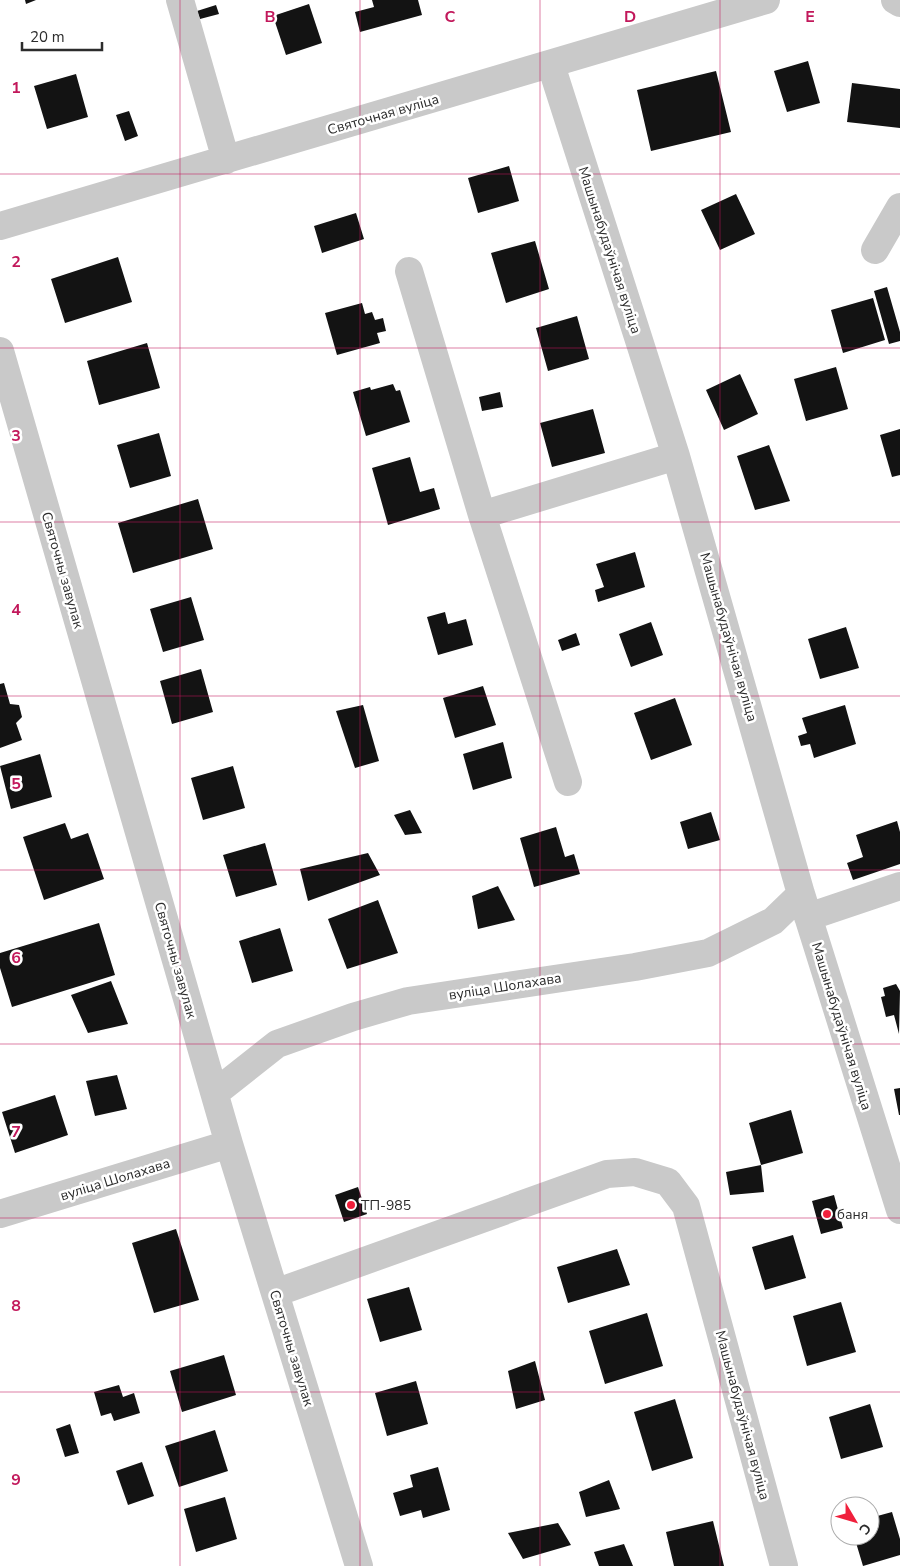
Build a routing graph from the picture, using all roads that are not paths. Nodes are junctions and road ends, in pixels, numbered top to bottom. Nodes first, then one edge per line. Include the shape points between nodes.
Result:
1 (180, 0) edge
2 (766, 0) edge
3 (894, 0) edge
4 (900, 3) edge
5 (551, 65) junction
6 (226, 160) junction
7 (900, 207) edge
8 (0, 226) edge
9 (875, 250) dead end
10 (409, 271) dead end
11 (0, 351) edge
12 (676, 456) junction
13 (482, 515) junction
14 (568, 782) dead end
15 (900, 886) edge
16 (804, 906) junction
17 (215, 1093) junction
18 (229, 1144) junction
19 (900, 1210) edge
20 (0, 1214) edge
21 (275, 1293) junction
22 (359, 1566) edge
23 (784, 1566) edge

1 - 6 street
2 - 5 street, Святочная вуліца
3 - 4 street
5 - 6 street, Святочная вуліца
5 - 12 street, Машынабудаўнічая вуліца
6 - 8 street, Святочная вуліца
7 - 9 street
10 - 13 street
11 - 17 street, Святочны завулак
12 - 13 street
12 - 16 street, Машынабудаўнічая вуліца
13 - 14 street
15 - 16 street, вуліца Шолахава
16 - 17 street, вуліца Шолахава via 708,953 408,1001 353,1017 277,1044
16 - 19 street, Машынабудаўнічая вуліца
17 - 18 street, Святочны завулак
18 - 20 street, вуліца Шолахава
18 - 21 street, Святочны завулак
21 - 22 street, Святочны завулак
21 - 23 street, Машынабудаўнічая вуліца via 607,1174 634,1172 668,1182 686,1206

